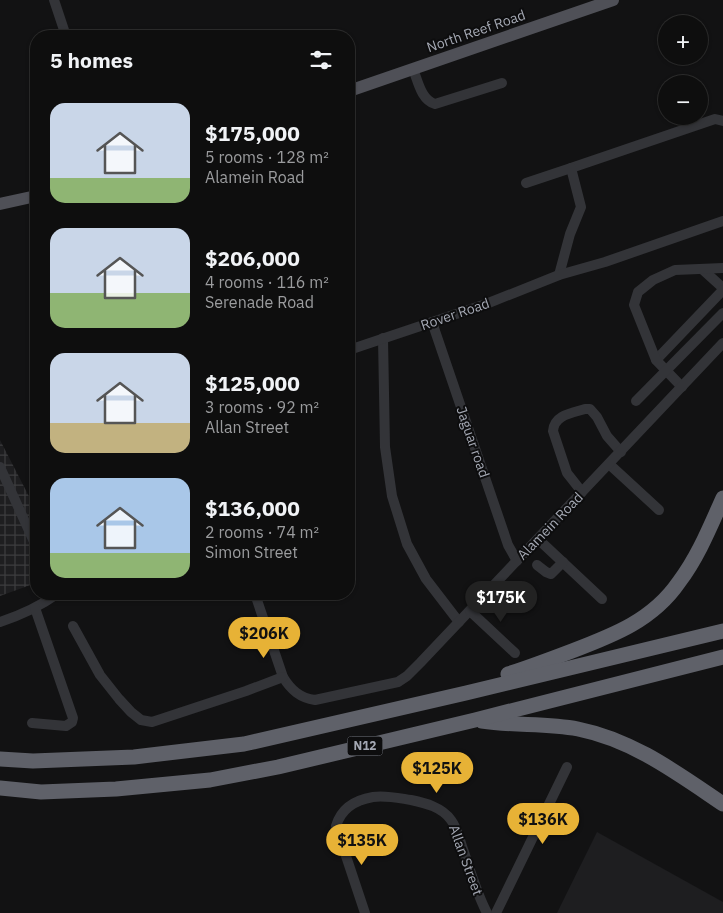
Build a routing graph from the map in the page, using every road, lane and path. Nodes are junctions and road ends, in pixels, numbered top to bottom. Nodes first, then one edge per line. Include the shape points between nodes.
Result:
1 (54, 0) edge
2 (613, 0) edge
3 (64, 30) edge
4 (413, 68) junction
5 (502, 84) dead end
6 (355, 88) edge
7 (723, 121) edge
8 (571, 168) junction
9 (526, 183) dead end
10 (30, 197) edge
11 (0, 204) edge
12 (723, 221) edge
13 (723, 268) edge
14 (702, 269) junction
15 (559, 275) junction
16 (723, 289) edge
17 (723, 313) edge
18 (432, 322) junction
19 (383, 338) junction
20 (723, 343) edge
21 (355, 348) edge
22 (656, 360) junction
23 (666, 371) junction
24 (682, 387) junction
25 (636, 401) dead end
26 (621, 452) junction
27 (609, 464) junction
28 (0, 467) edge
29 (582, 492) junction
30 (723, 498) edge
31 (659, 510) dead end
32 (30, 533) edge
33 (538, 539) junction
34 (517, 561) junction
35 (563, 562) junction
36 (537, 565) dead end
37 (602, 599) dead end
38 (48, 600) edge
39 (257, 600) edge
40 (35, 608) junction
41 (470, 611) junction
42 (0, 622) edge
43 (459, 622) junction
44 (73, 626) dead end
45 (723, 631) edge
46 (515, 654) dead end
47 (723, 657) edge
48 (284, 677) junction
49 (466, 693) junction
50 (475, 720) junction
51 (32, 723) dead end
52 (0, 759) edge
53 (567, 767) dead end
54 (0, 788) edge
55 (723, 804) edge
56 (365, 913) edge
57 (487, 913) edge
58 (496, 913) edge

1 - 3 street
2 - 4 main road, North Reef Road
4 - 5 street via 424,97 435,104
4 - 6 main road, North Reef Road
7 - 8 street via 715,119
8 - 9 street
8 - 15 street via 581,208
10 - 11 main road
12 - 15 street, Rover Road
13 - 14 street
14 - 16 street
14 - 22 street via 675,270 653,280 638,292 634,305
15 - 18 street, Rover Road
16 - 22 street
17 - 23 street
18 - 19 street, Rover Road
18 - 34 street, Jaguar road via 508,545
19 - 21 street, Rover Road
19 - 43 street via 385,447 392,496 407,544 426,579
20 - 24 street, Alamein Road
22 - 23 street
23 - 24 street
23 - 25 street
24 - 26 street, Alamein Road
26 - 27 street, Alamein Road
26 - 29 street via 590,409 556,420 553,431 568,473
27 - 29 street, Alamein Road
27 - 31 street
28 - 32 street
29 - 33 street, Alamein Road
30 - 49 highway via 679,582 648,615 610,637 487,681
33 - 34 street, Alamein Road
33 - 35 street
34 - 41 street, Alamein Road
35 - 36 street via 551,574
35 - 37 street
38 - 40 street
39 - 48 street
40 - 42 street
40 - 51 street via 73,718 66,726
41 - 43 street, Alamein Road
41 - 46 street
43 - 48 street, Alamein Road via 398,682 315,700 296,694
44 - 48 street via 100,675 141,720 152,722
45 - 49 highway, N12
47 - 50 highway, N12
49 - 52 highway, N12 via 244,744 134,757
50 - 54 highway, N12 via 210,780 41,792
50 - 55 highway via 576,729 604,736 649,755
53 - 58 street
56 - 57 street, Allan Street via 336,826 345,810 375,797 427,803 451,819

